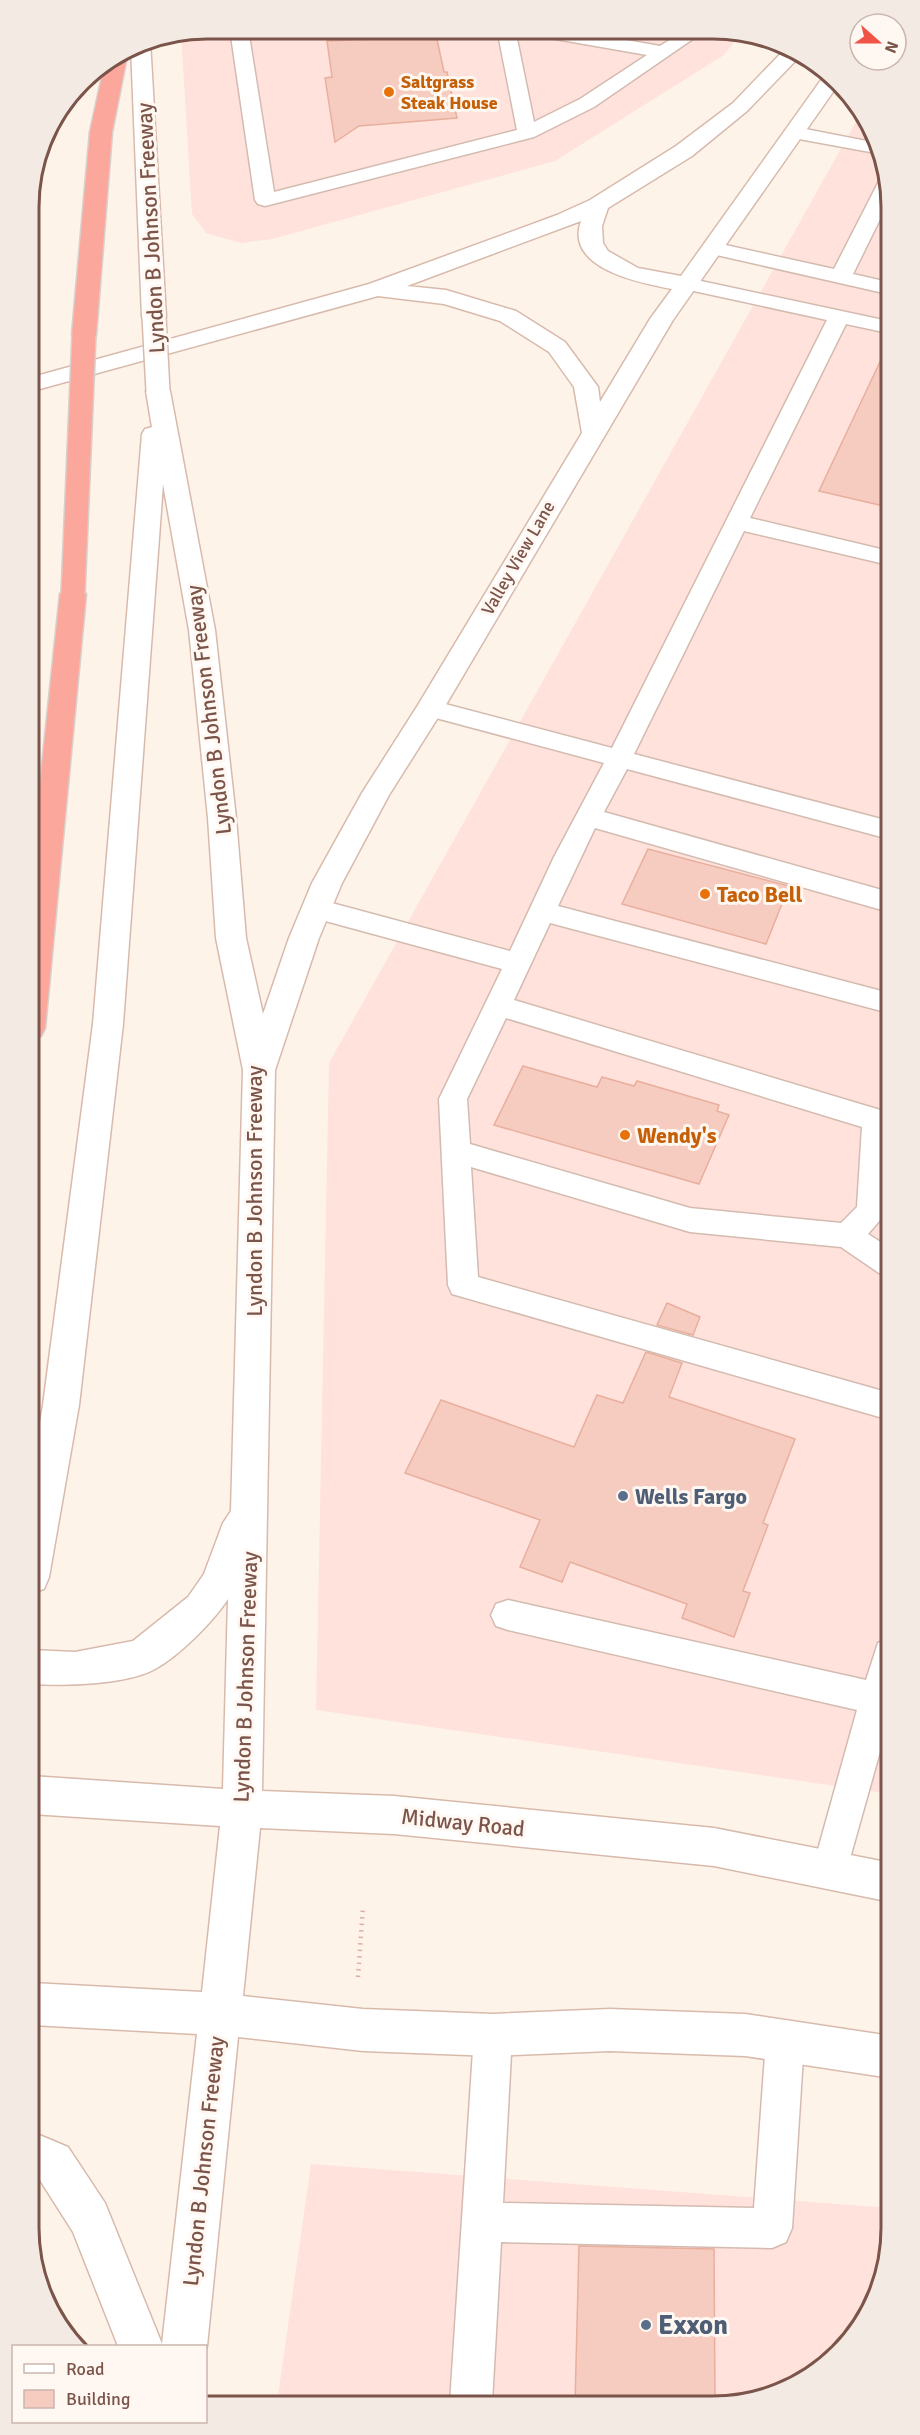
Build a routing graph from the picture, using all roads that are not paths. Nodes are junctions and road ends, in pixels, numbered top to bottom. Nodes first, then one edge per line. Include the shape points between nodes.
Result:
1 (241, 39) edge
2 (508, 39) edge
3 (589, 39) edge
4 (683, 39) edge
5 (663, 52) junction
6 (142, 53) edge
7 (788, 57) edge
8 (115, 67) edge
9 (828, 85) edge
10 (527, 133) junction
11 (795, 133) junction
12 (870, 147) edge
13 (881, 197) edge
14 (598, 205) junction
15 (712, 248) junction
16 (840, 278) junction
17 (687, 284) junction
18 (881, 287) edge
19 (376, 290) junction
20 (839, 317) junction
21 (881, 326) edge
22 (39, 382) edge
23 (158, 391) junction
24 (593, 431) junction
25 (736, 522) junction
26 (881, 556) edge
27 (430, 708) junction
28 (619, 759) junction
29 (588, 817) junction
30 (881, 829) edge
31 (881, 900) edge
32 (317, 909) junction
33 (542, 911) junction
34 (39, 937) edge
35 (518, 963) junction
36 (881, 1001) edge
37 (498, 1005) junction
38 (258, 1070) junction
39 (455, 1151) junction
40 (847, 1236) junction
41 (881, 1258) edge
42 (881, 1404) edge
43 (250, 1500) junction
44 (39, 1531) edge
45 (508, 1615) dead end
46 (39, 1667) edge
47 (881, 1688) edge
48 (878, 1699) junction
49 (39, 1796) edge
50 (242, 1809) junction
51 (830, 1871) junction
52 (881, 1881) edge
53 (39, 2004) edge
54 (219, 2014) junction
55 (493, 2035) junction
56 (784, 2041) junction
57 (881, 2056) edge
58 (39, 2156) edge
59 (482, 2222) junction
60 (140, 2345) edge
61 (184, 2345) edge
62 (471, 2396) edge

1 - 10 lane via 265,201
2 - 10 lane
3 - 5 lane
4 - 5 lane
5 - 10 lane via 587,104
6 - 23 main road, Lyndon B Johnson Freeway, bridge
7 - 14 main road via 741,107 684,151
8 - 34 highway, bridge via 101,132 84,335 73,594
9 - 11 main road, Valley View Lane
11 - 12 lane
11 - 15 main road, Valley View Lane
13 - 16 lane
14 - 17 main road via 590,221 588,238 602,258 637,274
14 - 19 main road
15 - 16 lane
15 - 17 main road, Valley View Lane
16 - 18 lane
17 - 20 lane
17 - 24 main road, Valley View Lane
19 - 22 main road, Lyndon B Johnson Freeway
19 - 24 main road via 467,303 508,316 557,347 586,387
20 - 21 lane
20 - 25 lane
23 - 38 main road, Lyndon B Johnson Freeway via 202,630 231,938
23 - 44 main road via 108,1024 61,1405
24 - 27 main road, Valley View Lane
25 - 26 lane
25 - 28 lane
27 - 28 lane
27 - 32 main road, Valley View Lane via 376,793
28 - 29 lane
28 - 30 lane
29 - 31 lane
29 - 33 lane
32 - 35 lane
32 - 38 main road, Valley View Lane
33 - 35 lane
33 - 36 lane
35 - 37 lane
37 - 39 lane via 453,1099
37 - 40 lane via 877,1120 872,1212
38 - 43 main road, Lyndon B Johnson Freeway
39 - 40 lane via 690,1220
39 - 42 lane via 463,1286
40 - 41 lane
43 - 46 main road via 219,1582 201,1610 141,1656 75,1669
43 - 50 main road, Lyndon B Johnson Freeway
45 - 48 lane
47 - 48 lane
48 - 51 lane
49 - 50 main road, Midway Road
50 - 51 main road, Midway Road via 394,1815 714,1847
50 - 54 main road, Lyndon B Johnson Freeway
51 - 52 main road, Midway Road
53 - 54 main road
54 - 55 main road via 363,2030
54 - 61 main road, Lyndon B Johnson Freeway
55 - 56 main road via 610,2030 745,2035
55 - 59 lane
56 - 57 main road
56 - 59 lane via 772,2228
58 - 60 main road via 53,2162 90,2218
59 - 62 lane

